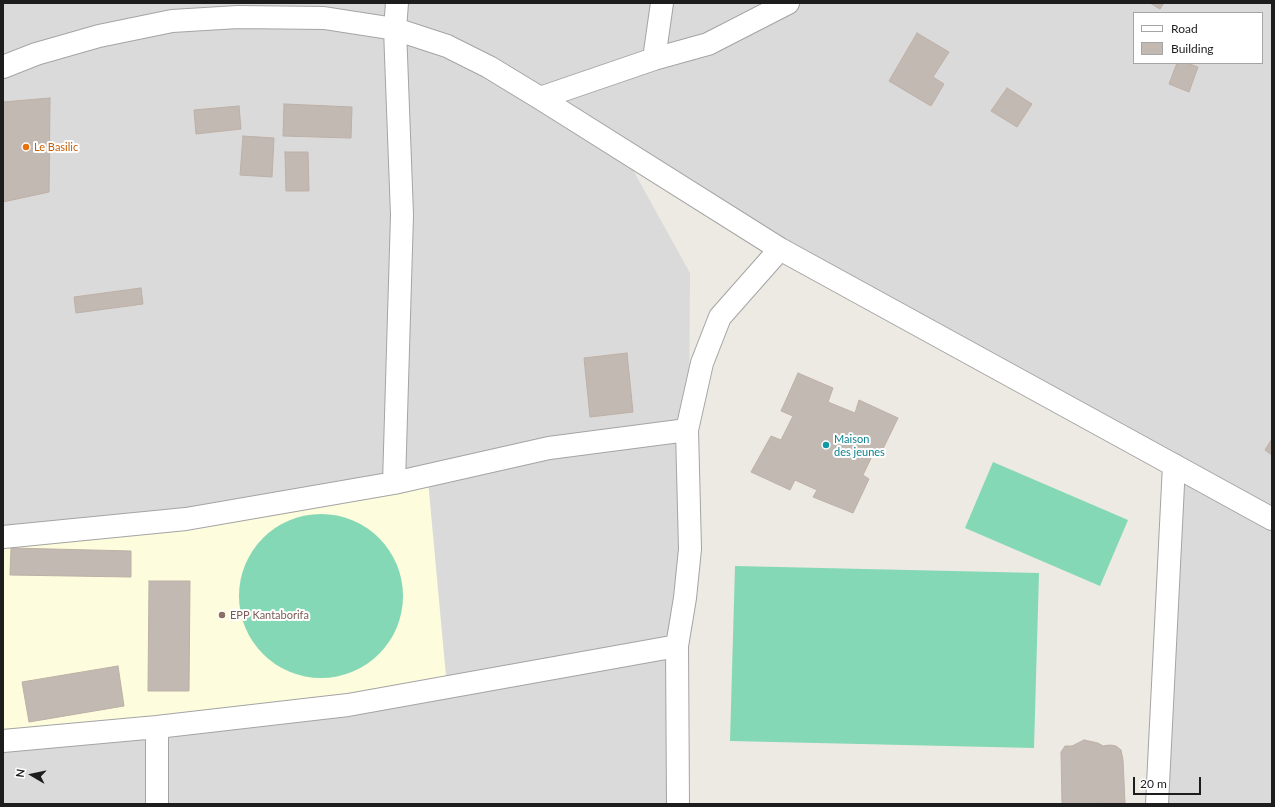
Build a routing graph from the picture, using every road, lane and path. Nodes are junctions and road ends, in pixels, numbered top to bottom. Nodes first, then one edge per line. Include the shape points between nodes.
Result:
1 (397, 3) edge
2 (662, 3) edge
3 (788, 3) edge
4 (395, 29) junction
5 (654, 60) junction
6 (3, 67) edge
7 (540, 98) junction
8 (780, 248) junction
9 (687, 430) junction
10 (1174, 465) junction
11 (394, 482) junction
12 (1272, 519) edge
13 (3, 537) edge
14 (677, 646) junction
15 (157, 727) junction
16 (3, 741) edge
17 (157, 804) edge
18 (678, 804) edge
19 (1157, 804) edge

1 - 4 street
2 - 5 street
3 - 5 street via 708,44
4 - 6 street via 324,18 238,17 172,21 99,36 36,54
4 - 7 street via 447,46 489,67
4 - 11 street via 402,215
5 - 7 street
7 - 8 street
8 - 9 street via 720,317 702,363
8 - 10 street
9 - 11 street via 549,448
9 - 14 street via 690,549
10 - 12 street
10 - 19 street
11 - 13 street via 186,519
14 - 15 street via 348,705
14 - 18 street
15 - 16 street
15 - 17 street

